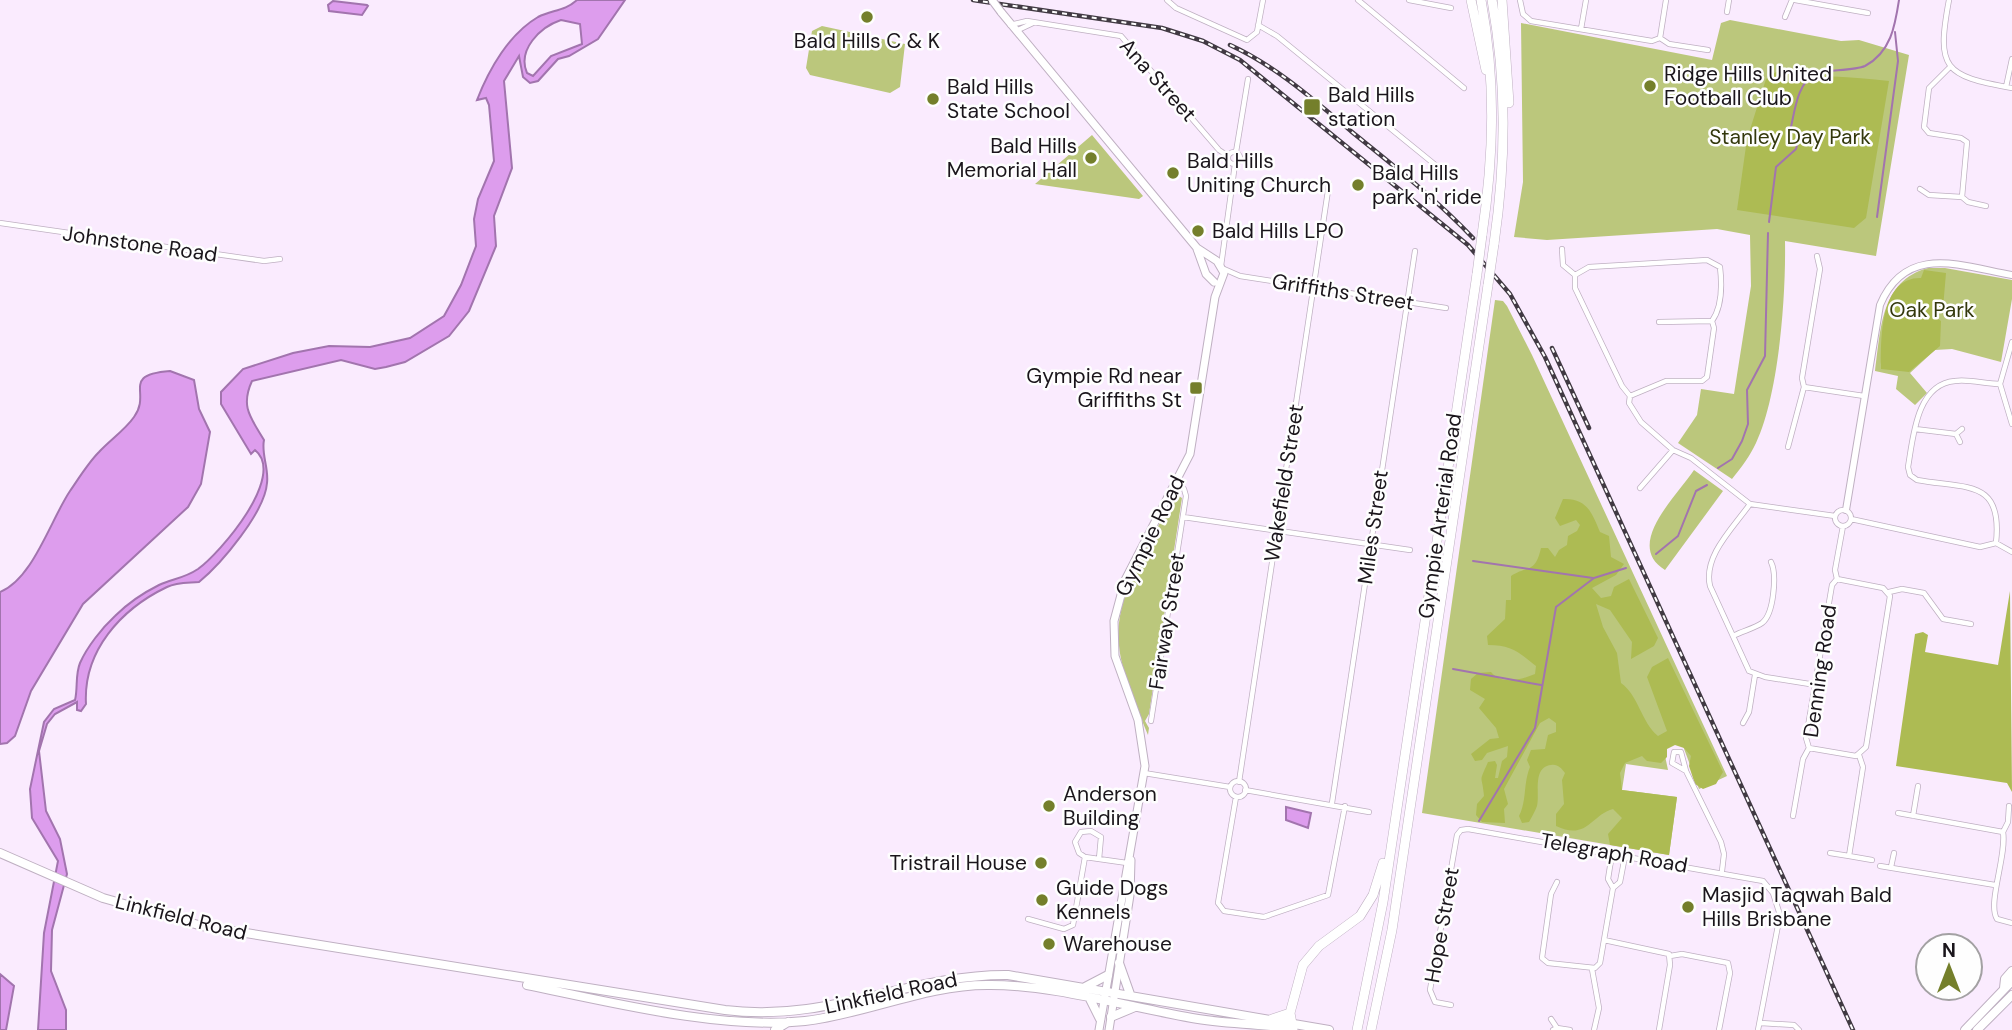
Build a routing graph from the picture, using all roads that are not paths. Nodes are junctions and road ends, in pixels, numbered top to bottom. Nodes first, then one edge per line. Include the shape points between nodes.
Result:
1 (992, 0) edge
2 (1167, 0) edge
3 (1263, 0) edge
4 (1358, 0) edge
5 (1409, 0) edge
6 (1471, 0) edge
7 (1481, 0) edge
8 (1492, 0) edge
9 (1503, 0) edge
10 (1520, 0) edge
11 (1586, 0) edge
12 (1666, 0) edge
13 (1729, 0) edge
14 (1794, 0) edge
15 (1949, 0) edge
16 (1424, 1) edge
17 (1451, 8) dead end
18 (1727, 12) dead end
19 (1868, 13) dead end
20 (1785, 17) dead end
21 (1258, 25) junction
22 (1013, 28) junction
23 (1581, 29) junction
24 (1660, 38) junction
25 (1707, 50) dead end
26 (2012, 60) edge
27 (1950, 67) junction
28 (1248, 79) dead end
29 (1464, 88) dead end
30 (2009, 88) edge
31 (1492, 102) junction
32 (1505, 149) junction
33 (1236, 152) junction
34 (1228, 156) junction
35 (1235, 164) junction
36 (1444, 172) dead end
37 (1329, 184) dead end
38 (1920, 189) dead end
39 (1962, 197) junction
40 (1986, 206) dead end
41 (0, 223) edge
42 (1223, 247) junction
43 (1562, 249) dead end
44 (1415, 251) dead end
45 (1818, 256) dead end
46 (280, 259) dead end
47 (1209, 260) junction
48 (1222, 267) junction
49 (1575, 275) junction
50 (2012, 275) edge
51 (1240, 276) junction
52 (1219, 280) junction
53 (1313, 288) junction
54 (1407, 302) junction
55 (1447, 308) dead end
56 (1712, 321) junction
57 (1659, 322) dead end
58 (2012, 342) edge
59 (2000, 384) junction
60 (1804, 387) junction
61 (1630, 396) junction
62 (1864, 396) junction
63 (2012, 425) edge
64 (1915, 429) junction
65 (1962, 429) dead end
66 (1956, 434) junction
67 (1961, 442) dead end
68 (1788, 447) dead end
69 (1673, 450) junction
70 (1176, 484) junction
71 (1640, 488) dead end
72 (1750, 504) junction
73 (1846, 510) junction
74 (1835, 516) junction
75 (1183, 517) junction
76 (1851, 519) junction
77 (1843, 526) junction
78 (1276, 531) junction
79 (1996, 543) junction
80 (1370, 545) junction
81 (1410, 550) dead end
82 (2012, 552) edge
83 (1771, 562) dead end
84 (1837, 579) junction
85 (1889, 592) junction
86 (1971, 624) dead end
87 (1735, 635) junction
88 (1755, 675) junction
89 (1816, 685) junction
90 (1151, 721) dead end
91 (1743, 723) dead end
92 (1809, 748) junction
93 (1859, 755) junction
94 (1686, 771) junction
95 (1144, 773) junction
96 (1239, 782) junction
97 (1918, 786) dead end
98 (1230, 787) junction
99 (1245, 790) junction
100 (1236, 797) junction
101 (1332, 803) junction
102 (1345, 806) junction
103 (2009, 806) dead end
104 (1369, 812) dead end
105 (1898, 813) dead end
106 (1793, 816) dead end
107 (1913, 816) junction
108 (1461, 830) joint
109 (2003, 832) junction
110 (1390, 852) junction
111 (0, 853) edge
112 (1830, 853) dead end
113 (1894, 853) dead end
114 (1612, 854) junction
115 (1625, 856) junction
116 (1849, 856) junction
117 (1085, 857) junction
118 (1099, 859) junction
119 (1129, 860) junction
120 (1872, 860) dead end
121 (1880, 866) dead end
122 (1891, 867) junction
123 (1722, 872) junction
124 (1557, 882) dead end
125 (1995, 885) junction
126 (1613, 888) junction
127 (1028, 919) dead end
128 (2012, 923) edge
129 (1604, 940) junction
130 (369, 954) junction
131 (1670, 956) junction
132 (1119, 963) junction
133 (1592, 969) junction
134 (2012, 971) edge
135 (1108, 975) junction
136 (2012, 981) edge
137 (1085, 986) junction
138 (2004, 988) junction
139 (1110, 991) junction
140 (1130, 994) junction
141 (2012, 995) edge
142 (1090, 999) junction
143 (1103, 1002) junction
144 (1113, 1003) junction
145 (1451, 1005) dead end
146 (1135, 1007) junction
147 (1111, 1017) junction
148 (1100, 1019) junction
149 (1272, 1019) joint
150 (1551, 1019) dead end
151 (733, 1021) junction
152 (1762, 1021) junction
153 (751, 1022) edge
154 (788, 1023) junction
155 (1293, 1024) edge
156 (1555, 1029) edge
157 (738, 1030) edge
158 (775, 1030) edge
159 (1098, 1030) edge
160 (1109, 1030) edge
161 (1329, 1030) edge
162 (1357, 1030) edge
163 (1371, 1030) edge
164 (1570, 1030) edge
165 (1594, 1030) edge
166 (1658, 1030) edge
167 (1719, 1030) edge
168 (1761, 1030) edge
169 (1799, 1030) edge
170 (1965, 1030) edge
171 (1977, 1030) edge

1 - 22 main road, bridge
2 - 21 street via 1239,38 1252,38
3 - 21 street
4 - 29 street
5 - 16 street
6 - 31 highway
7 - 31 highway, Gympie Arterial Road
8 - 32 highway, Gympie Arterial Road via 1502,69
9 - 32 highway via 1510,97
10 - 23 street via 1525,18
11 - 23 street
12 - 24 street
13 - 18 street
14 - 19 street
14 - 20 street
15 - 27 street via 1942,47
16 - 17 street
21 - 36 street
22 - 34 street, Ana Street via 1034,23 1121,36
22 - 47 main road
23 - 24 street via 1652,41
24 - 25 street via 1669,44
26 - 30 street
27 - 30 street via 1973,82
27 - 39 street via 1929,88 1924,122 1929,133 1967,142
28 - 33 street
31 - 110 highway, Gympie Arterial Road, bridge via 1491,175
32 - 163 highway, Gympie Arterial Road, bridge via 1392,930
33 - 34 street
33 - 35 street via 1240,159
34 - 35 street, Ana Street
35 - 42 street
37 - 53 street, Wakefield Street
38 - 39 street via 1929,195
39 - 40 street
41 - 46 street, Johnstone Road via 264,261
42 - 47 street
42 - 48 street
43 - 49 street via 1563,265
44 - 54 street, Miles Street
45 - 60 street
47 - 48 main road
47 - 52 main road via 1206,274
48 - 51 street, Griffiths Street
48 - 52 main road, Gympie Road
49 - 56 street via 1590,267 1716,263 1722,282
49 - 61 street via 1574,288
50 - 62 street via 1937,262 1911,268 1895,280 1880,305
51 - 52 street, Griffiths Street
51 - 53 street, Griffiths Street
52 - 70 main road, Gympie Road via 1192,449
53 - 54 street, Griffiths Street
53 - 78 street, Wakefield Street
54 - 55 street, Griffiths Street
54 - 80 street, Miles Street
56 - 57 street
56 - 61 street via 1707,377 1666,381
58 - 59 street
59 - 63 street
59 - 64 street via 1946,383 1921,406
60 - 62 street
60 - 68 street
61 - 69 street via 1629,403 1641,422
62 - 73 street
64 - 66 street
64 - 79 street via 1910,475 1987,496 1998,515
65 - 66 street
66 - 67 street
69 - 71 street
69 - 72 street via 1691,458
70 - 75 street, Fairway Street via 1186,492
70 - 95 main road, Gympie Road via 1125,580 1114,621 1115,656 1141,729
72 - 74 street
72 - 87 street via 1708,566 1710,586
73 - 74 street
73 - 76 street
74 - 77 street
75 - 78 street
75 - 90 street, Fairway Street
76 - 77 street
76 - 79 street via 1980,547
77 - 84 street, Denning Road
78 - 80 street
78 - 96 street, Wakefield Street
79 - 82 street
80 - 81 street
80 - 101 street, Miles Street
83 - 87 street via 1775,569 1769,614 1762,623
84 - 85 street
84 - 89 street, Denning Road via 1832,585
85 - 86 street via 1924,593 1943,619
85 - 93 street via 1866,747
87 - 88 street via 1744,665
88 - 89 street
88 - 91 street
89 - 92 street, Denning Road via 1806,737
92 - 93 street
92 - 106 street, Denning Road
93 - 116 street via 1863,767
94 - 94 street via 1672,763 1674,752 1681,752
94 - 123 street via 1721,842
95 - 98 street
95 - 119 main road, Gympie Road
96 - 98 street
96 - 99 street
97 - 107 street
98 - 100 street
99 - 100 street
99 - 101 street
100 - 102 street via 1218,903 1226,912 1256,917 1328,895
101 - 102 street
102 - 104 street
103 - 109 street
105 - 107 street
107 - 109 street
108 - 114 street, Telegraph Road
108 - 145 street, Hope Street via 1430,990 1435,1002
109 - 125 street
110 - 155 highway via 1368,905 1303,965
110 - 162 highway, Gympie Arterial Road
111 - 130 main road, Linkfield Road via 130,906 226,931
112 - 116 street
113 - 122 street
114 - 115 street, Telegraph Road
114 - 126 street via 1608,879
115 - 123 street, Telegraph Road
115 - 126 street via 1620,882
116 - 120 street
117 - 118 street
117 - 118 street via 1075,842 1081,832 1091,831 1101,837
117 - 127 street via 1073,925 1064,929
118 - 119 street
119 - 132 main road, Gympie Road via 1131,882
119 - 135 main road, Gympie Road
121 - 122 street
122 - 125 street
123 - 152 street, Telegraph Road via 1766,883 1779,906
124 - 133 street via 1551,894 1542,958 1548,963
125 - 128 street via 1994,917
126 - 129 street
129 - 131 street via 1661,950
129 - 133 street via 1599,964
130 - 151 main road, Linkfield Road via 586,998
130 - 153 main road, Linkfield Road
131 - 166 street
131 - 167 street via 1728,963
132 - 139 main road, Gympie Road
132 - 140 main road
133 - 165 street via 1599,1008
134 - 138 main road
135 - 137 main road
135 - 139 main road, Gympie Road
136 - 138 main road
137 - 139 main road, Linkfield Road
137 - 153 main road, Linkfield Road via 1019,975 974,976
138 - 170 main road
139 - 140 main road, Linkfield Road
139 - 143 main road, Gympie Road
139 - 144 main road, Gympie Road
140 - 149 main road, Linkfield Road
141 - 171 main road
142 - 143 main road, Linkfield Road
142 - 148 main road
142 - 154 main road, Linkfield Road via 974,985
143 - 144 main road, Linkfield Road
143 - 148 main road, Gympie Road
144 - 146 main road, Linkfield Road
144 - 147 main road, Gympie Road
146 - 147 main road
146 - 155 main road, Linkfield Road via 1200,1019
147 - 160 main road, Gympie Road
148 - 159 main road, Gympie Road
149 - 155 highway
150 - 156 street
151 - 153 main road, Linkfield Road
151 - 157 main road
152 - 168 street
152 - 169 street via 1794,1025
153 - 154 main road, Linkfield Road
154 - 158 main road
155 - 161 main road, Linkfield Road
156 - 164 street

